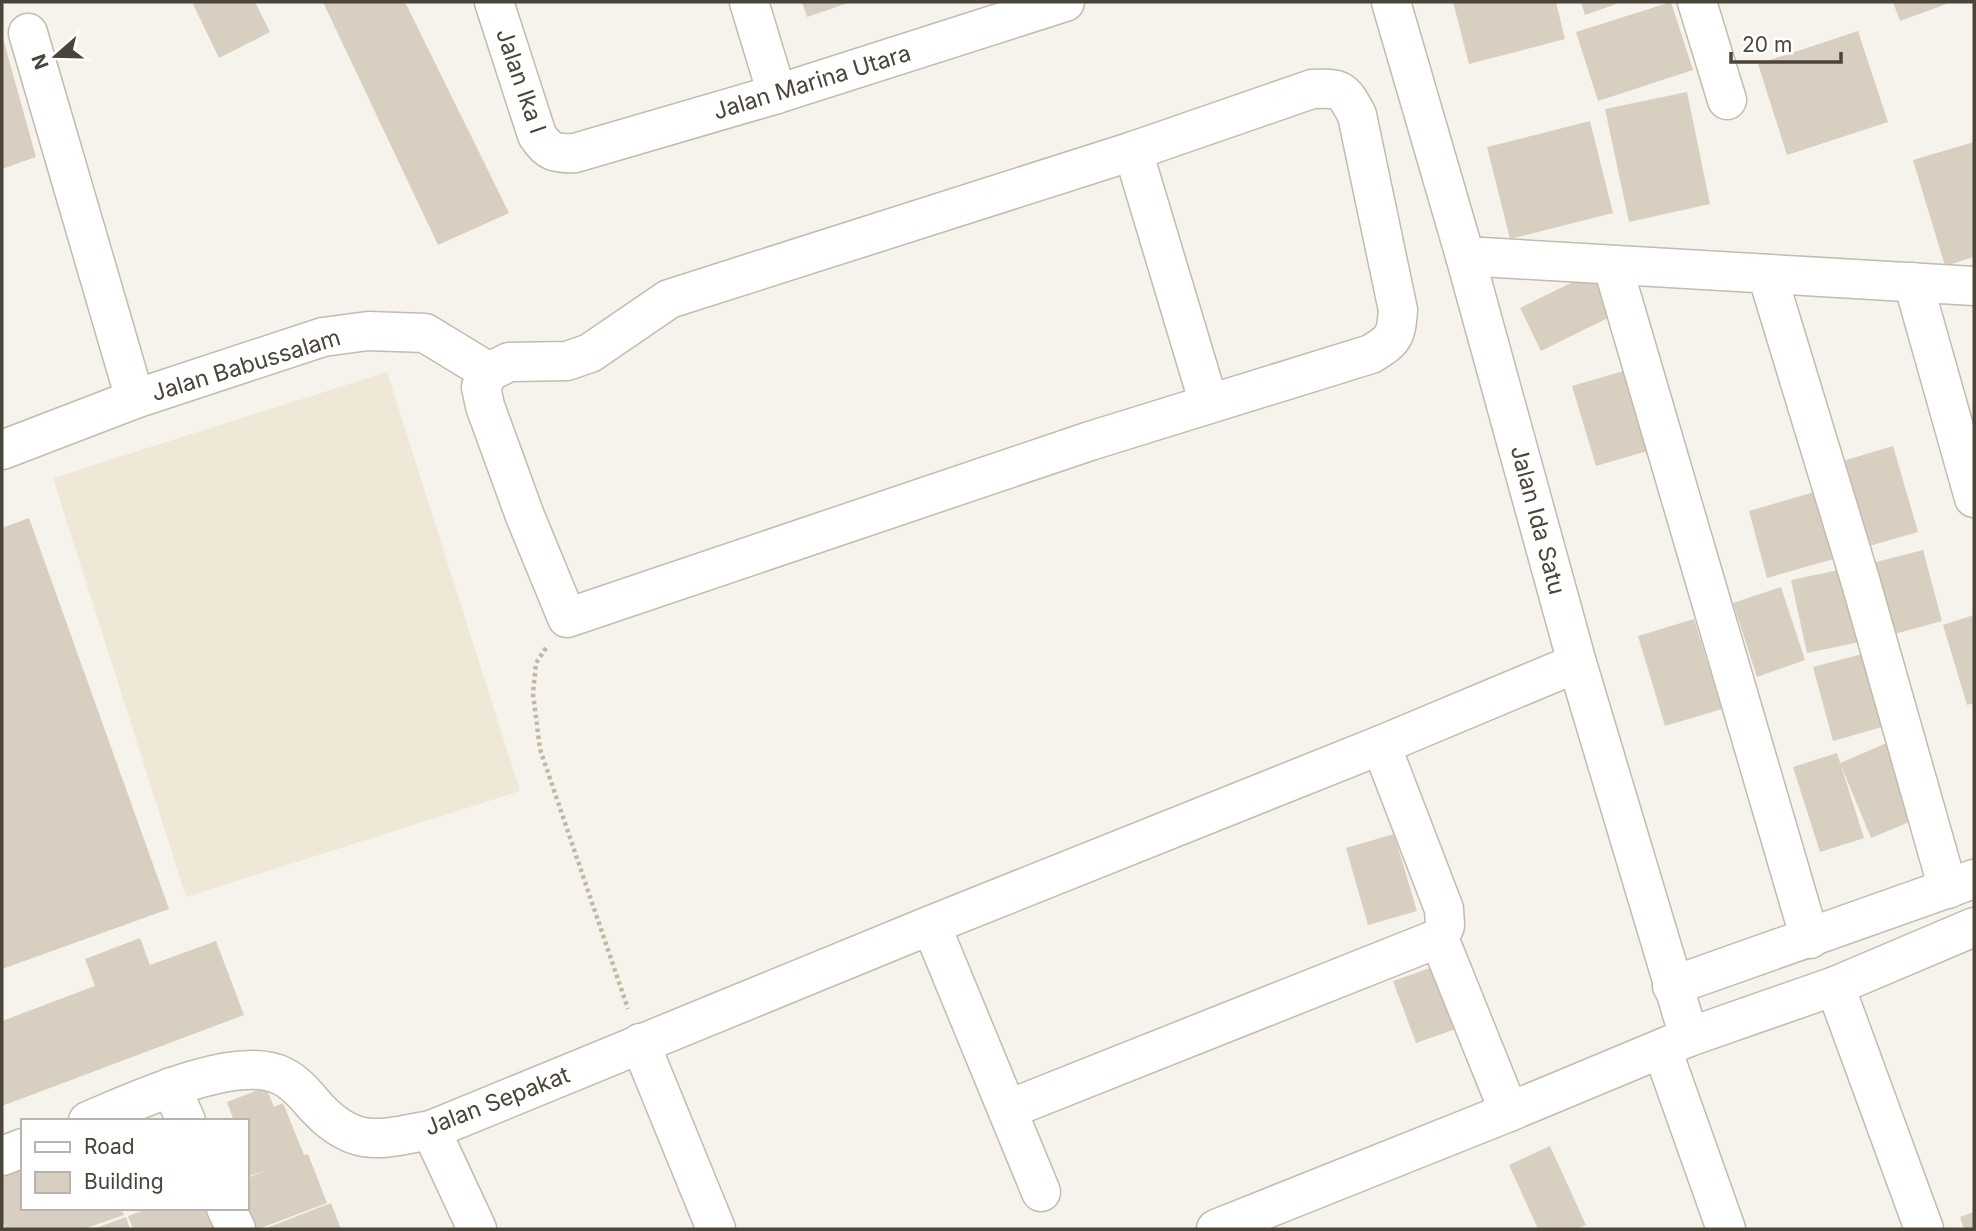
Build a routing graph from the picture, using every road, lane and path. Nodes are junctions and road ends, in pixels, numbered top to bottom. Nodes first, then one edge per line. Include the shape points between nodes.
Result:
1 (494, 2) edge
2 (749, 2) edge
3 (1065, 2) edge
4 (1391, 2) edge
5 (1697, 2) edge
6 (1013, 10) edge
7 (27, 33) dead end
8 (777, 94) junction
9 (1727, 100) dead end
10 (1133, 151) junction
11 (556, 154) joint
12 (1465, 256) junction
13 (1613, 267) junction
14 (1767, 274) junction
15 (1913, 282) junction
16 (1974, 286) edge
17 (489, 372) junction
18 (135, 399) junction
19 (1209, 404) junction
20 (2, 450) edge
21 (1974, 498) edge
22 (567, 618) junction
23 (1577, 663) junction
24 (1381, 745) junction
25 (1961, 884) edge
26 (931, 925) junction
27 (1974, 927) edge
28 (1439, 937) junction
29 (1810, 939) junction
30 (1672, 986) junction
31 (1835, 986) junction
32 (1676, 1043) junction
33 (640, 1044) junction
34 (171, 1087) junction
35 (1009, 1109) junction
36 (1509, 1112) junction
37 (93, 1119) edge
38 (185, 1119) edge
39 (431, 1130) junction
40 (21, 1149) edge
41 (2, 1156) edge
42 (1041, 1192) dead end
43 (227, 1210) edge
44 (236, 1229) edge
45 (477, 1229) edge
46 (716, 1229) edge
47 (1216, 1229) edge
48 (1724, 1229) edge
49 (1923, 1229) edge

1 - 11 street, Jalan Ika I via 537,135 546,149
2 - 8 street
3 - 6 street, Jalan Marina Utara
4 - 12 street, Jalan Ida Satu
5 - 9 street
6 - 8 street, Jalan Marina Utara
7 - 18 street
8 - 11 street, Jalan Marina Utara via 575,153
10 - 17 street via 669,299 579,357 509,362
10 - 19 street
10 - 19 street via 1311,89 1345,94 1357,115 1398,310 1396,333 1389,344 1371,354
12 - 13 street
12 - 23 street, Jalan Ida Satu
13 - 14 street
13 - 29 street
14 - 15 street
14 - 25 street via 1861,583
15 - 16 street
15 - 21 street
17 - 18 street, Jalan Babussalam via 425,333 368,331 323,337
17 - 22 street via 481,387 485,406
18 - 20 street, Jalan Babussalam
19 - 22 street
22 - 33 path via 536,663 533,694 540,749
23 - 24 street, Jalan Sepakat
23 - 30 street, Jalan Ida Satu
24 - 26 street, Jalan Sepakat
24 - 28 street via 1444,909 1445,926
25 - 29 street
26 - 33 street, Jalan Sepakat
26 - 35 street
27 - 31 street
28 - 35 street
28 - 36 street
29 - 30 street
30 - 32 street, Jalan Ida Satu
31 - 32 street
31 - 49 street
32 - 36 street
32 - 48 street, Jalan Ida Satu
33 - 39 street, Jalan Sepakat
33 - 46 street
34 - 37 street, Jalan Sepakat
34 - 38 street
34 - 39 street, Jalan Sepakat via 213,1075 261,1070 282,1076 341,1130 357,1136 386,1138
35 - 42 street
36 - 47 street
39 - 45 street
40 - 41 street
43 - 44 street

